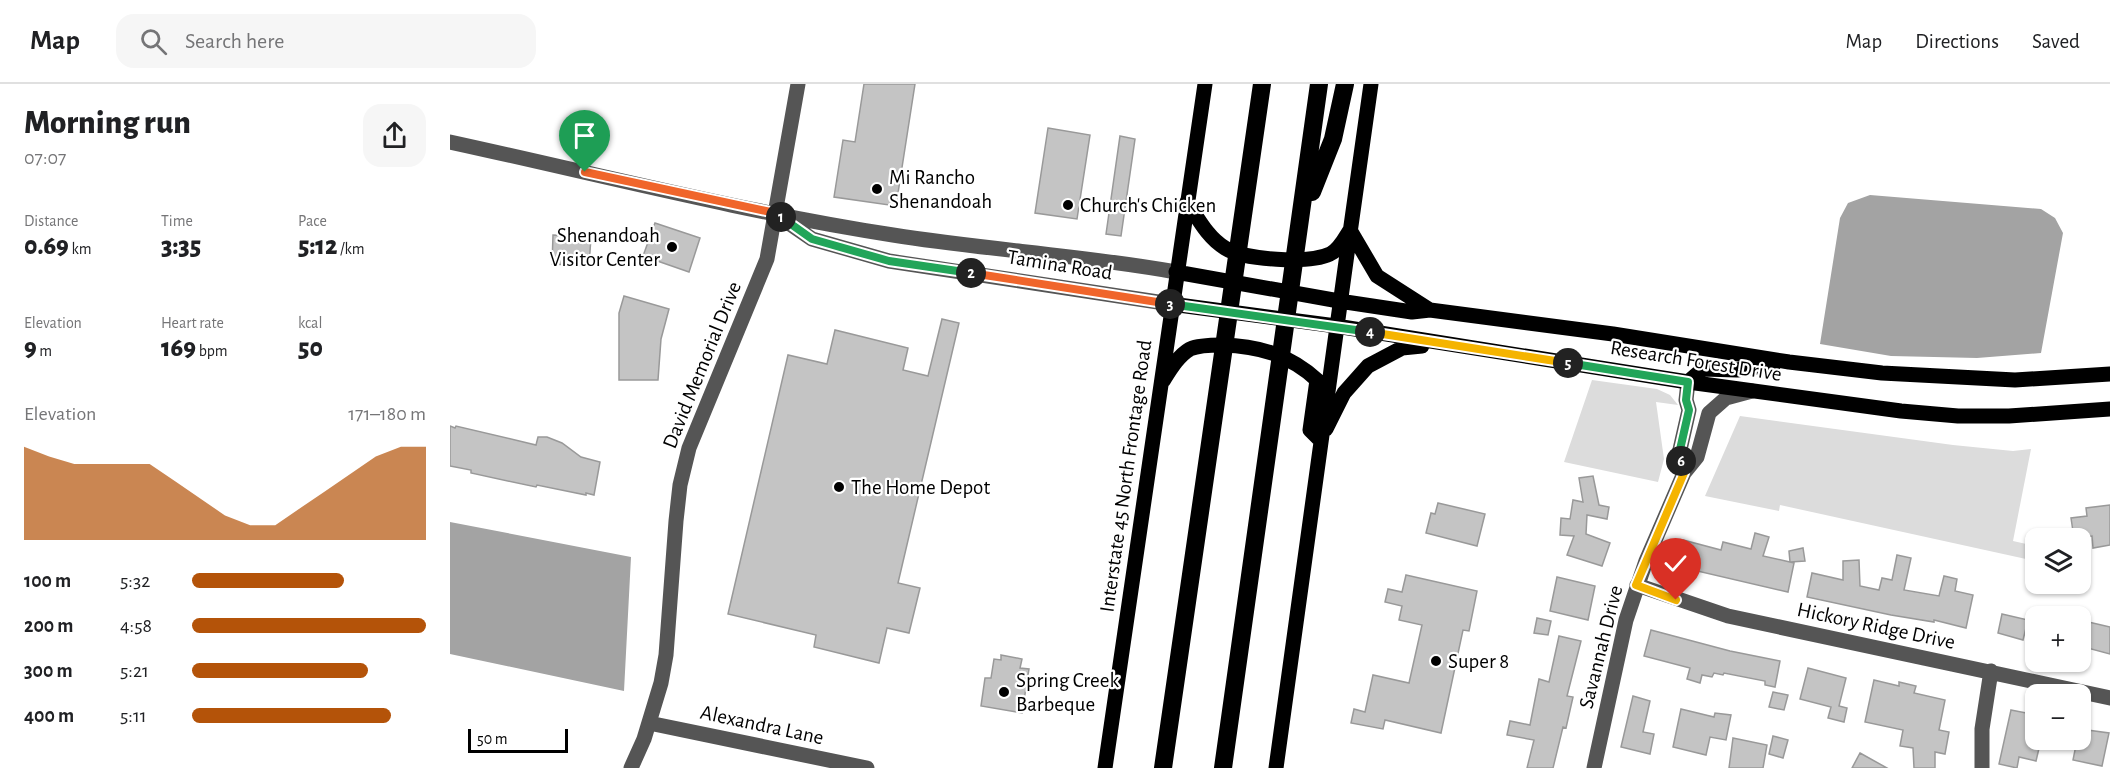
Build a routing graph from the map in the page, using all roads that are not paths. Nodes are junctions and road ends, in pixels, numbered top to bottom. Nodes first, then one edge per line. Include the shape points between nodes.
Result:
1 (798, 84) edge
2 (1205, 84) edge
3 (1262, 84) edge
4 (1319, 84) edge
5 (1345, 84) edge
6 (1371, 84) edge
7 (450, 142) edge
8 (1187, 202) junction
9 (775, 213) junction
10 (1302, 216) junction
11 (1350, 230) junction
12 (1176, 272) junction
13 (1340, 302) junction
14 (1171, 304) junction
15 (1430, 310) junction
16 (1336, 326) junction
17 (1449, 345) junction
18 (1788, 362) junction
19 (2110, 374) edge
20 (1688, 382) junction
21 (1160, 386) junction
22 (1752, 391) junction
23 (2110, 409) edge
24 (1320, 440) junction
25 (1684, 473) junction
26 (1636, 585) junction
27 (1991, 671) junction
28 (2110, 698) edge
29 (649, 723) junction
30 (631, 768) edge
31 (867, 768) edge
32 (1105, 768) edge
33 (1164, 768) edge
34 (1223, 768) edge
35 (1276, 768) edge
36 (1594, 768) edge
37 (1982, 768) edge

1 - 9 street, David Memorial Drive
2 - 8 main road, Interstate 45 North Frontage Road
3 - 33 highway
4 - 10 highway
5 - 10 highway via 1333,139
6 - 11 main road
7 - 9 street, Tamina Road
8 - 11 main road via 1211,237 1227,249 1245,254 1308,260 1330,254
8 - 12 main road, Interstate 45 North Frontage Road
9 - 12 street, Tamina Road via 894,235
9 - 14 street, Tamina Road via 812,239 889,261
9 - 29 street, David Memorial Drive via 767,259 689,448 676,521 666,655
10 - 34 highway
11 - 13 main road
11 - 15 main road via 1377,276
12 - 13 main road, Research Forest Drive
12 - 14 main road, Interstate 45 North Frontage Road
13 - 15 main road, Research Forest Drive via 1412,312
13 - 16 main road
14 - 16 main road, Research Forest Drive
14 - 21 main road, Interstate 45 North Frontage Road
15 - 18 main road, Research Forest Drive
16 - 17 main road, Research Forest Drive
16 - 24 main road
17 - 20 main road, Research Forest Drive
17 - 24 main road via 1402,348 1368,366 1344,393
18 - 19 main road, Research Forest Drive via 1882,373 2015,380
18 - 20 main road via 1737,370 1703,369
20 - 22 main road, Research Forest Drive
20 - 25 street, Savannah Drive via 1689,410 1679,454
21 - 24 main road via 1175,363 1191,349 1235,345 1268,350 1301,366 1317,380 1310,430
21 - 32 main road, Interstate 45 North Frontage Road
22 - 23 main road, Research Forest Drive via 1958,416
22 - 25 street, Savannah Drive via 1726,398 1709,413 1697,457
24 - 35 main road
25 - 26 street, Savannah Drive
26 - 27 street, Hickory Ridge Drive via 1728,616
26 - 36 street, Savannah Drive
27 - 28 street, Hickory Ridge Drive
27 - 37 street via 1982,729
29 - 30 street, David Memorial Drive
29 - 31 street, Alexandra Lane

